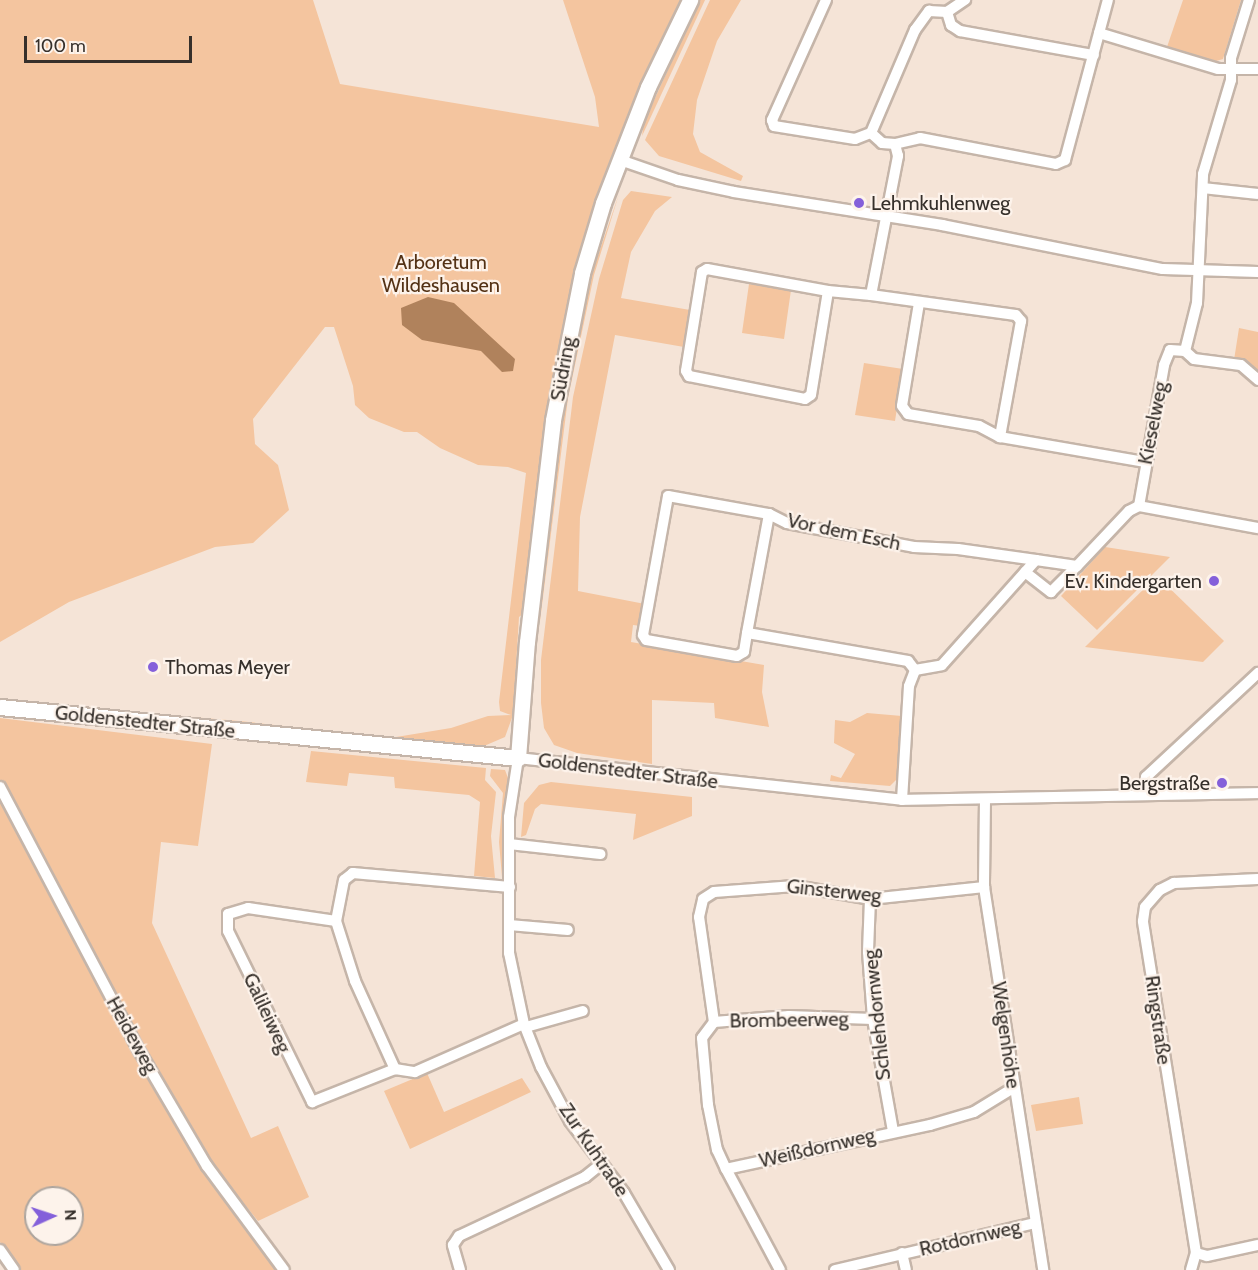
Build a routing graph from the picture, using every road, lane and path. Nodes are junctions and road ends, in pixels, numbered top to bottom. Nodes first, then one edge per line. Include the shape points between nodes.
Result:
1 (690, 0) edge
2 (826, 0) edge
3 (965, 0) edge
4 (1108, 0) edge
5 (1248, 0) edge
6 (947, 12) junction
7 (1099, 33) junction
8 (1094, 55) junction
9 (1230, 69) junction
10 (1258, 69) edge
11 (871, 133) junction
12 (895, 144) junction
13 (620, 160) junction
14 (1203, 188) junction
15 (1258, 194) edge
16 (885, 215) junction
17 (1198, 269) junction
18 (1258, 272) edge
19 (828, 291) junction
20 (871, 295) junction
21 (919, 303) junction
22 (1185, 351) junction
23 (1258, 380) edge
24 (1000, 437) junction
25 (1145, 462) junction
26 (1139, 506) junction
27 (769, 514) junction
28 (1258, 528) edge
29 (1035, 560) junction
30 (1077, 566) junction
31 (1024, 572) junction
32 (747, 633) junction
33 (915, 670) junction
34 (1258, 673) edge
35 (0, 707) edge
36 (518, 758) junction
37 (0, 787) edge
38 (1258, 793) edge
39 (1146, 795) junction
40 (903, 800) junction
41 (985, 800) junction
42 (509, 844) junction
43 (600, 854) dead end
44 (1258, 879) edge
45 (510, 887) junction
46 (984, 887) junction
47 (870, 899) junction
48 (336, 921) junction
49 (509, 925) junction
50 (568, 930) dead end
51 (584, 1011) dead end
52 (873, 1020) junction
53 (714, 1022) junction
54 (525, 1026) junction
55 (395, 1069) junction
56 (1012, 1088) junction
57 (893, 1131) junction
58 (600, 1165) junction
59 (726, 1169) junction
60 (1036, 1223) junction
61 (1258, 1245) edge
62 (0, 1250) edge
63 (1196, 1253) junction
64 (902, 1254) junction
65 (14, 1270) edge
66 (284, 1270) edge
67 (460, 1270) edge
68 (669, 1270) edge
69 (780, 1270) edge
70 (835, 1270) edge
71 (906, 1270) edge
72 (1043, 1270) edge
73 (1191, 1270) edge

1 - 13 main road, Südring via 657,67
2 - 11 street via 772,120 774,126 855,139
3 - 6 street
4 - 7 street
5 - 9 street
6 - 8 street via 951,25 960,31
6 - 11 street via 929,11 915,30
7 - 8 street
7 - 9 street via 1218,69
8 - 12 street via 1065,160 1056,164 920,138
9 - 10 street
9 - 14 street via 1231,80 1203,174
11 - 12 street via 882,142
12 - 16 street via 898,156
13 - 16 street via 678,180 734,192
13 - 36 main road, Südring via 582,273 553,420
14 - 15 street
14 - 17 street
16 - 17 street via 1163,269
16 - 20 street
17 - 18 street
17 - 22 street via 1197,303
19 - 19 street via 811,395 805,399 689,376 686,371 702,272 707,269
19 - 20 street
20 - 21 street
21 - 24 street via 902,406 908,414 979,426
21 - 24 street via 925,300 1016,315 1021,321
22 - 23 street via 1194,359 1241,365
22 - 25 street, Kieselweg via 1170,350 1164,365
24 - 25 street
25 - 26 street, Kieselweg
26 - 28 street
26 - 30 street via 1129,511
27 - 29 street, Vor dem Esch via 787,523 914,547
27 - 32 street, Vor dem Esch
27 - 32 street, Vor dem Esch via 668,496 643,635 646,640 737,656 744,652
29 - 30 street
29 - 31 street
30 - 31 street via 1051,592
31 - 33 street via 942,665
32 - 33 street via 908,661
33 - 40 street via 909,686
34 - 39 street via 1146,777
35 - 36 main road, Goldenstedter Straße
36 - 40 street, Goldenstedter Straße
36 - 42 street, Zur Kuhtrade
37 - 66 street, Heideweg via 152,1073 207,1166
38 - 39 street, Goldenstedter Straße
39 - 41 street, Goldenstedter Straße
40 - 41 street, Goldenstedter Straße
41 - 46 street, Welgenhöhe
42 - 43 street
42 - 45 street, Zur Kuhtrade
44 - 63 street, Ringstraße via 1174,883 1160,890 1146,907 1143,921
45 - 48 street via 353,873 344,880
45 - 49 street, Zur Kuhtrade
46 - 47 street, Ginsterweg
46 - 56 street, Welgenhöhe
47 - 52 street, Schlehdornweg via 868,952
47 - 53 street, Ginsterweg via 825,888 763,885 714,892 703,899 699,916
48 - 55 street via 355,981
48 - 55 street, Galileiweg via 248,908 228,914 228,931 307,1098 318,1103
49 - 50 street
49 - 54 street, Zur Kuhtrade via 510,961
51 - 54 street
52 - 53 street, Brombeerweg via 789,1016
52 - 57 street, Schlehdornweg
53 - 59 street, Brombeerweg via 702,1038 710,1116 717,1150
54 - 55 street via 415,1072
54 - 58 street, Zur Kuhtrade via 541,1067
56 - 57 street, Weißdornweg via 974,1112
56 - 60 street, Welgenhöhe
57 - 59 street, Weißdornweg
58 - 67 street via 585,1177 459,1236 453,1245
58 - 68 street, Zur Kuhtrade via 624,1193
59 - 69 street
60 - 64 street, Rotdornweg
60 - 72 street, Welgenhöhe
61 - 63 street via 1207,1256
62 - 65 street
63 - 73 street, Ringstraße
64 - 70 street, Rotdornweg
64 - 71 street

